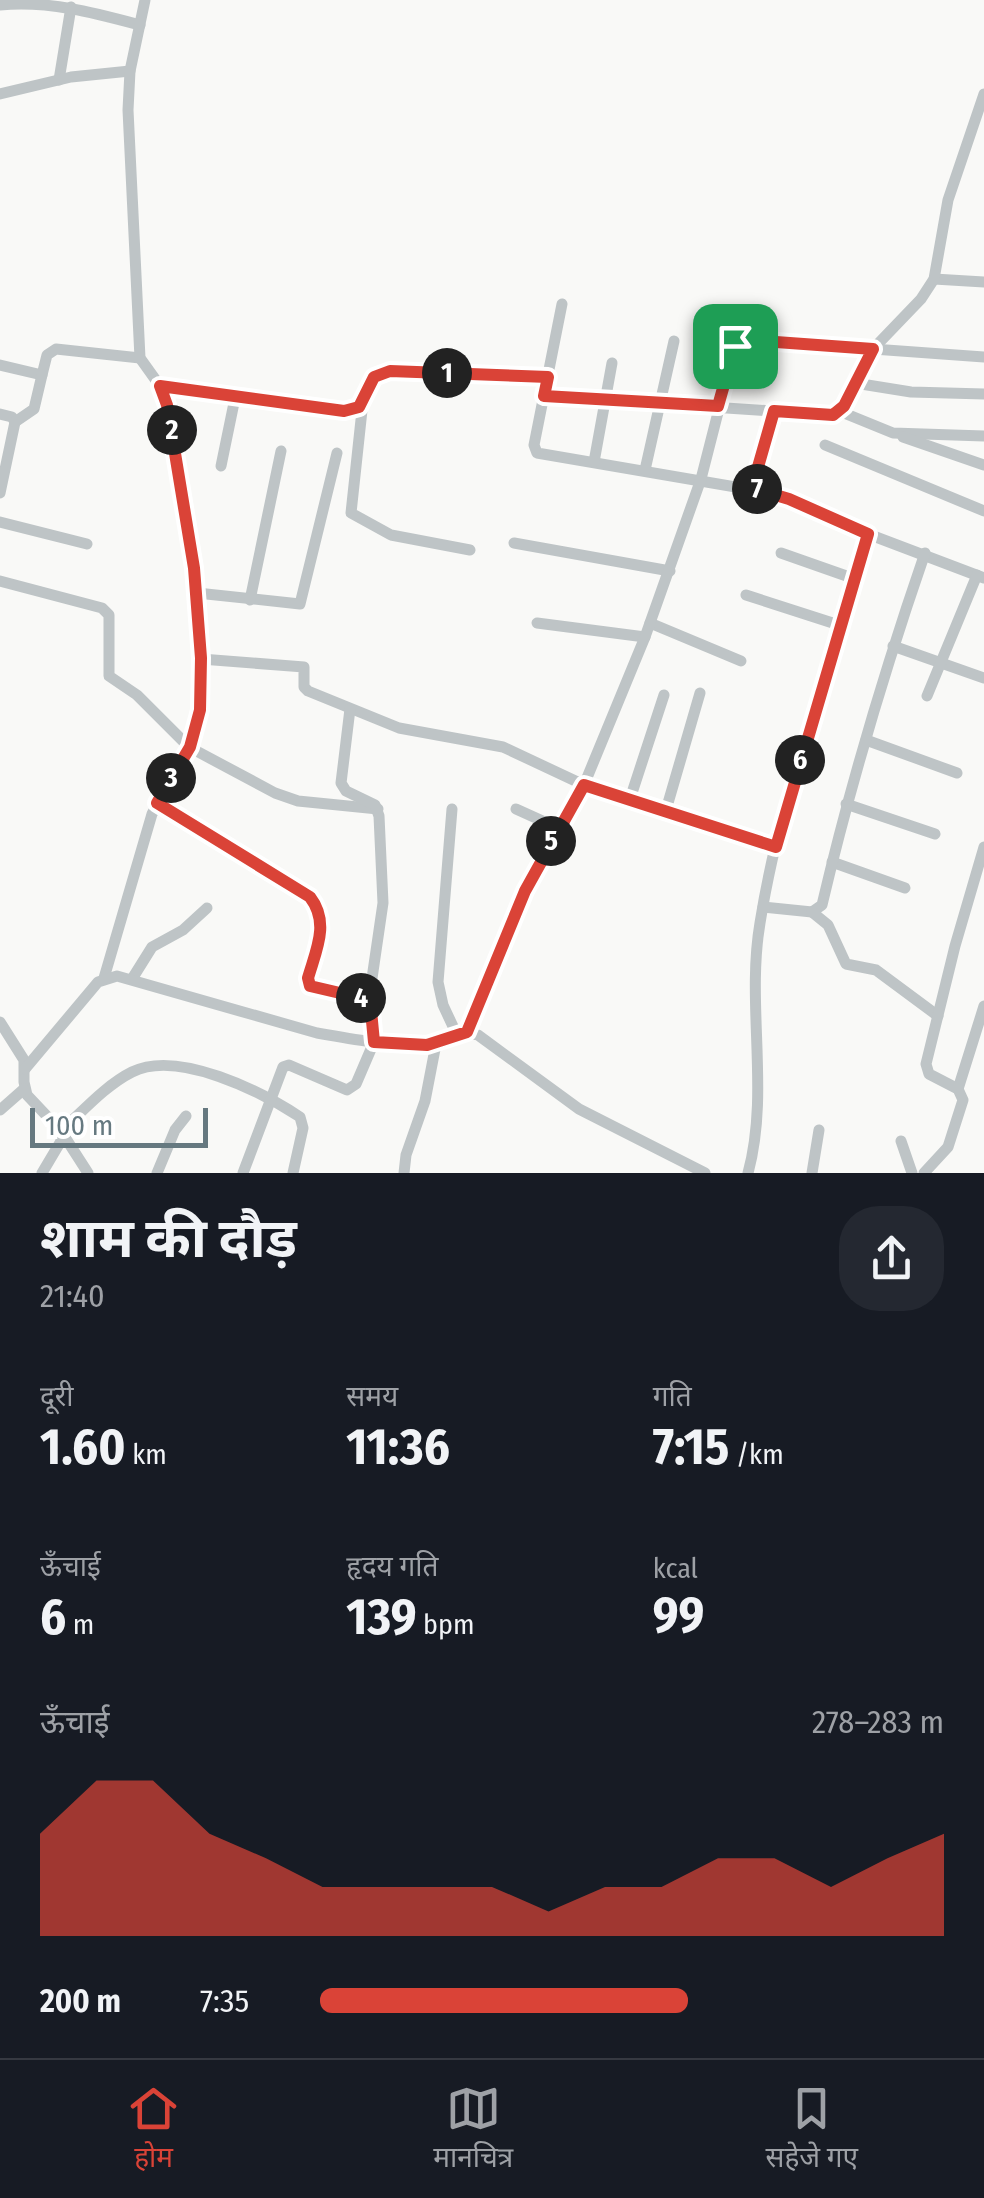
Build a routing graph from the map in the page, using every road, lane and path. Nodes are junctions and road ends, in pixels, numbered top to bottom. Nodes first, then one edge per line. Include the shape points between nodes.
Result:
1 (145, 0) edge
2 (0, 5) edge
3 (71, 7) junction
4 (140, 25) junction
5 (130, 70) junction
6 (60, 80) junction
7 (0, 94) edge
8 (984, 94) edge
9 (934, 279) junction
10 (984, 282) edge
11 (562, 304) dead end
12 (674, 341) dead end
13 (873, 349) junction
14 (984, 357) edge
15 (140, 358) junction
16 (612, 364) dead end
17 (0, 365) edge
18 (42, 375) junction
19 (548, 377) junction
20 (854, 383) junction
21 (160, 386) junction
22 (984, 394) edge
23 (544, 396) junction
24 (235, 398) junction
25 (606, 399) junction
26 (363, 401) junction
27 (659, 401) junction
28 (718, 406) junction
29 (774, 411) junction
30 (839, 411) junction
31 (0, 414) edge
32 (15, 422) junction
33 (892, 433) junction
34 (984, 436) edge
35 (825, 445) dead end
36 (280, 451) dead end
37 (337, 453) dead end
38 (594, 462) junction
39 (984, 465) edge
40 (221, 466) dead end
41 (646, 470) junction
42 (701, 480) junction
43 (752, 488) junction
44 (0, 494) edge
45 (984, 511) edge
46 (0, 522) edge
47 (868, 534) junction
48 (514, 543) dead end
49 (87, 544) dead end
50 (470, 550) dead end
51 (924, 553) junction
52 (780, 554) dead end
53 (670, 571) junction
54 (980, 576) edge
55 (855, 579) junction
56 (0, 580) edge
57 (197, 593) junction
58 (746, 595) dead end
59 (250, 600) junction
60 (650, 623) junction
61 (538, 624) dead end
62 (842, 626) junction
63 (645, 636) junction
64 (893, 646) junction
65 (201, 658) junction
66 (740, 661) dead end
67 (942, 662) junction
68 (984, 678) edge
69 (700, 693) dead end
70 (664, 695) dead end
71 (927, 696) dead end
72 (350, 709) junction
73 (866, 740) junction
74 (190, 747) junction
75 (957, 773) dead end
76 (584, 785) junction
77 (630, 799) junction
78 (157, 803) junction
79 (846, 804) junction
80 (452, 809) dead end
81 (516, 809) dead end
82 (378, 810) junction
83 (666, 810) junction
84 (558, 828) junction
85 (934, 834) dead end
86 (776, 847) junction
87 (984, 848) edge
88 (832, 862) junction
89 (906, 888) dead end
90 (763, 907) junction
91 (207, 908) dead end
92 (812, 912) junction
93 (104, 978) junction
94 (132, 980) junction
95 (370, 1000) junction
96 (984, 1006) edge
97 (938, 1016) junction
98 (0, 1022) edge
99 (462, 1034) junction
100 (374, 1042) junction
101 (436, 1044) junction
102 (25, 1069) junction
103 (24, 1089) junction
104 (958, 1089) junction
105 (271, 1098) junction
106 (0, 1110) edge
107 (186, 1116) dead end
108 (820, 1130) dead end
109 (61, 1132) junction
110 (901, 1142) dead end
111 (42, 1173) edge
112 (88, 1173) edge
113 (158, 1173) edge
114 (243, 1173) edge
115 (293, 1173) edge
116 (404, 1173) edge
117 (705, 1173) edge
118 (748, 1173) edge
119 (812, 1173) edge
120 (912, 1173) edge
121 (924, 1173) edge

1 - 4 street
2 - 3 street
3 - 4 street
3 - 6 street
4 - 5 street
5 - 6 street
5 - 15 street
6 - 7 street
8 - 9 street via 948,200
9 - 10 street
9 - 13 street
11 - 19 street
12 - 27 street
13 - 14 street
13 - 20 street
13 - 28 street via 739,343
15 - 18 street via 56,349 46,355
15 - 21 street
16 - 25 street
17 - 18 street
18 - 32 street via 34,409
19 - 23 street
19 - 26 street via 390,371 374,377
20 - 22 street
20 - 30 street
21 - 24 street
21 - 57 street
23 - 25 street
23 - 38 street via 534,450
24 - 26 street via 344,411
24 - 40 street
25 - 27 street
25 - 38 street
26 - 50 street via 351,514 391,535
27 - 28 street
27 - 41 street
28 - 29 street
28 - 42 street
29 - 30 street
29 - 43 street
30 - 33 street
31 - 32 street
32 - 44 street
33 - 34 street
33 - 39 street
35 - 45 street
36 - 59 street
37 - 59 street via 302,600 293,606
38 - 41 street
41 - 42 street
42 - 43 street
42 - 53 street
43 - 47 street
46 - 49 street
47 - 51 street
47 - 55 street
48 - 53 street
51 - 54 street
51 - 64 street
52 - 55 street
53 - 60 street
54 - 67 street
55 - 62 street
56 - 74 street via 102,608 109,615 109,676
57 - 59 street
57 - 65 street
58 - 62 street
60 - 63 street
60 - 66 street
61 - 63 street
62 - 86 street
63 - 76 street
64 - 67 street
64 - 73 street
65 - 72 street via 304,666 306,690
65 - 74 street via 200,710
67 - 68 street
67 - 71 street
69 - 83 street
70 - 77 street
72 - 76 street via 399,728 503,747
72 - 82 street via 341,783
73 - 75 street
73 - 79 street
74 - 78 street
74 - 82 street via 288,798
76 - 77 street
76 - 84 street
77 - 83 street
78 - 93 street
78 - 95 street via 310,897 322,926 310,986
79 - 85 street
79 - 88 street
80 - 99 street via 438,982 443,1005
81 - 84 street
82 - 95 street via 383,903
83 - 86 street
84 - 99 street
86 - 90 street
87 - 97 street
88 - 89 street
88 - 92 street via 822,905
90 - 92 street
90 - 118 street via 756,1124
91 - 94 street via 152,946
92 - 97 street via 828,925 846,964 876,970
93 - 94 street
93 - 102 street
94 - 100 street via 318,1033
95 - 100 street
96 - 104 street
97 - 104 street via 926,1070
98 - 102 street
99 - 101 street
99 - 117 street via 478,1035 578,1109
100 - 101 street
100 - 105 street via 352,1088 286,1065
101 - 116 street
102 - 103 street
103 - 106 street
103 - 109 street
104 - 121 street via 963,1100 948,1147
105 - 109 street via 200,1072 148,1067 129,1073
105 - 114 street
105 - 115 street via 302,1120
107 - 113 street
108 - 119 street
109 - 111 street
109 - 112 street
110 - 120 street

